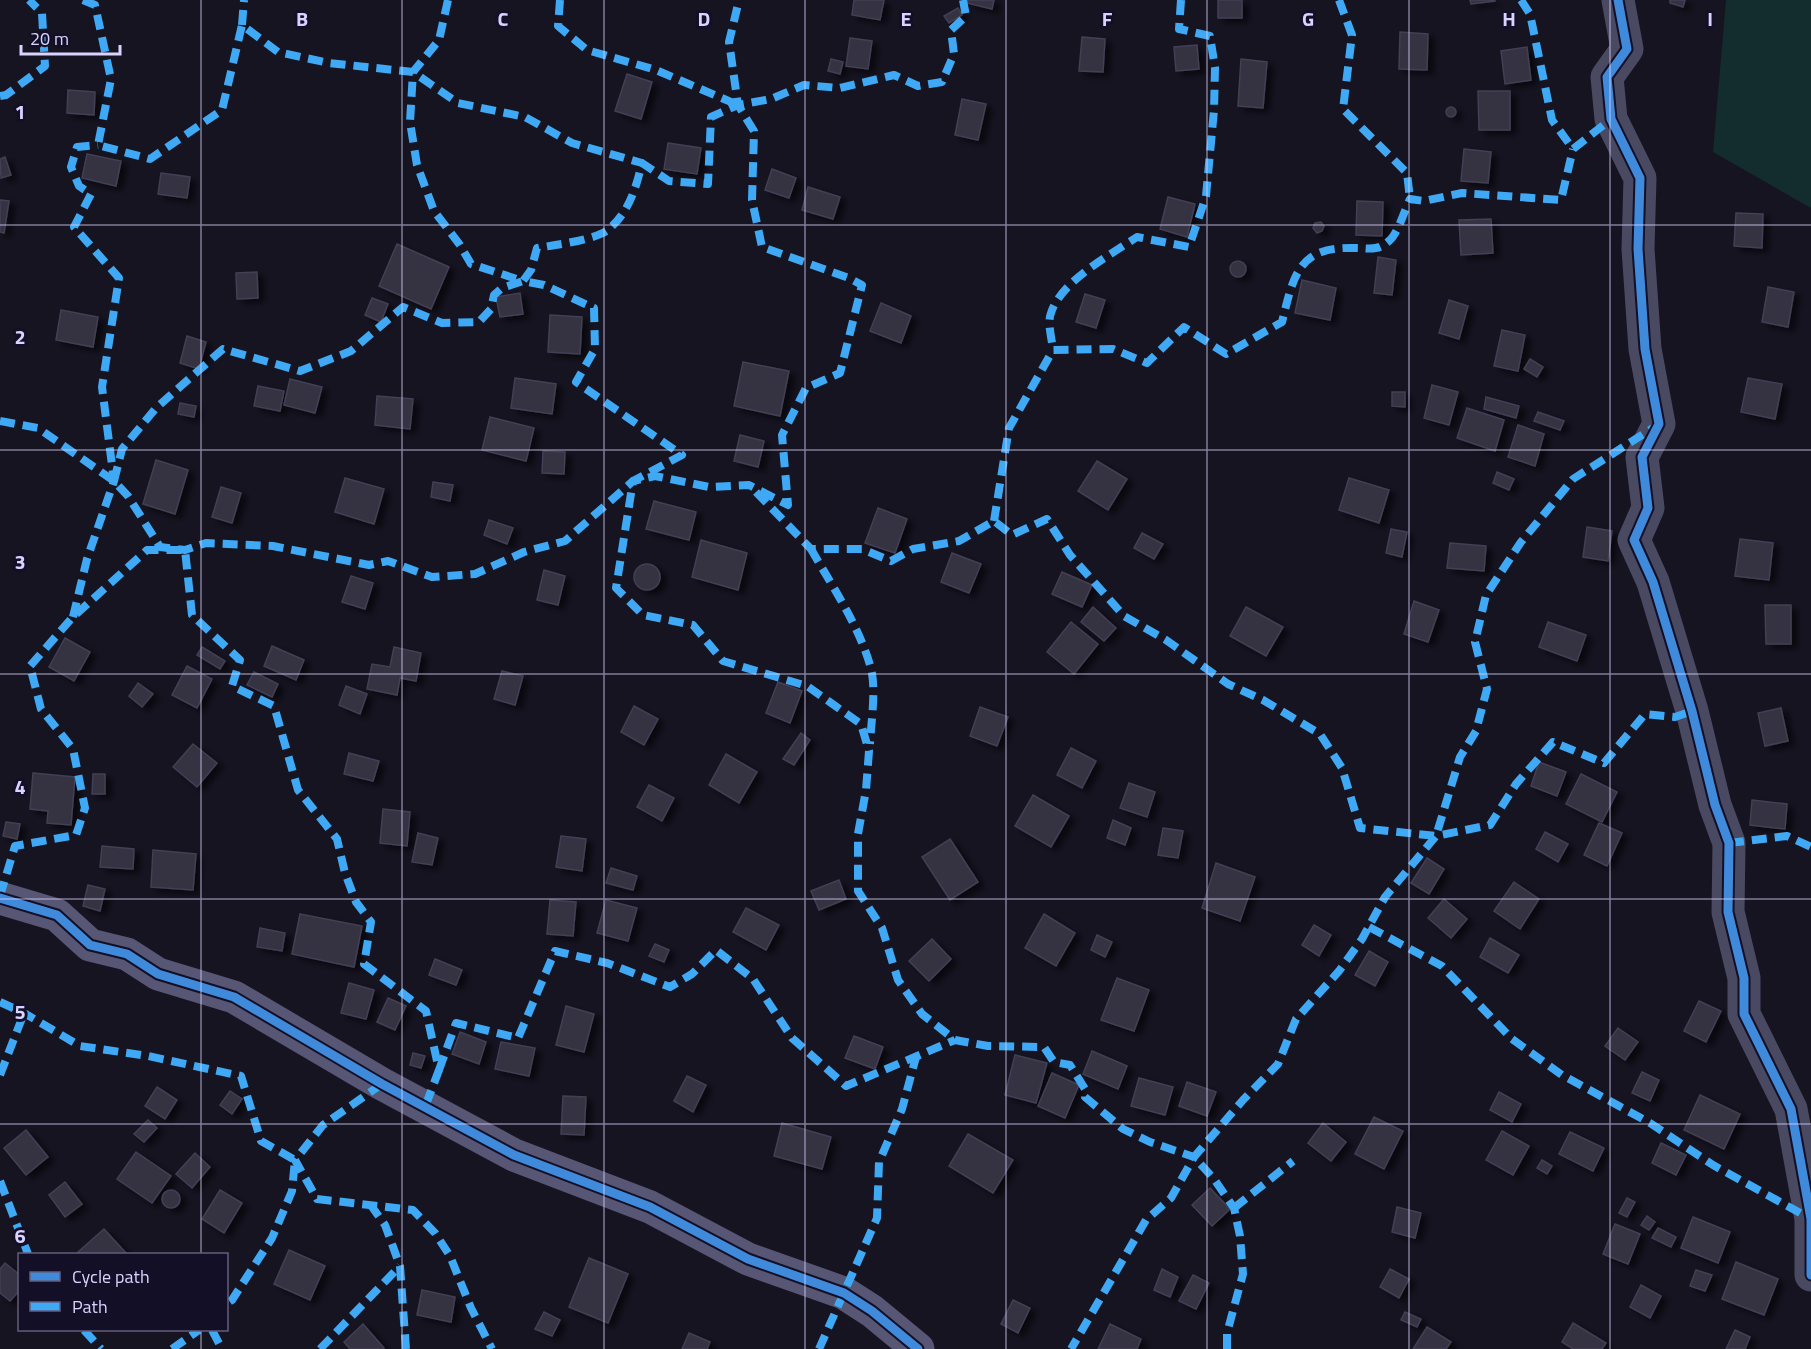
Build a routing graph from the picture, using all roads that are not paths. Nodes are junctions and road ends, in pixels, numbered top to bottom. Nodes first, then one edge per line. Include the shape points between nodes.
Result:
1 (1618, 0) edge
2 (0, 898) edge
3 (1811, 1275) edge
4 (918, 1349) edge

1 - 3 street via 1627,49 1607,77 1611,119 1640,178 1638,249 1646,349 1659,424 1642,457 1648,508 1634,540 1653,582 1729,843 1728,912 1744,978 1744,1014 1791,1108 1811,1219
2 - 4 street via 57,915 90,945 128,954 158,974 234,997 382,1084 514,1155 650,1207 748,1259 844,1293

